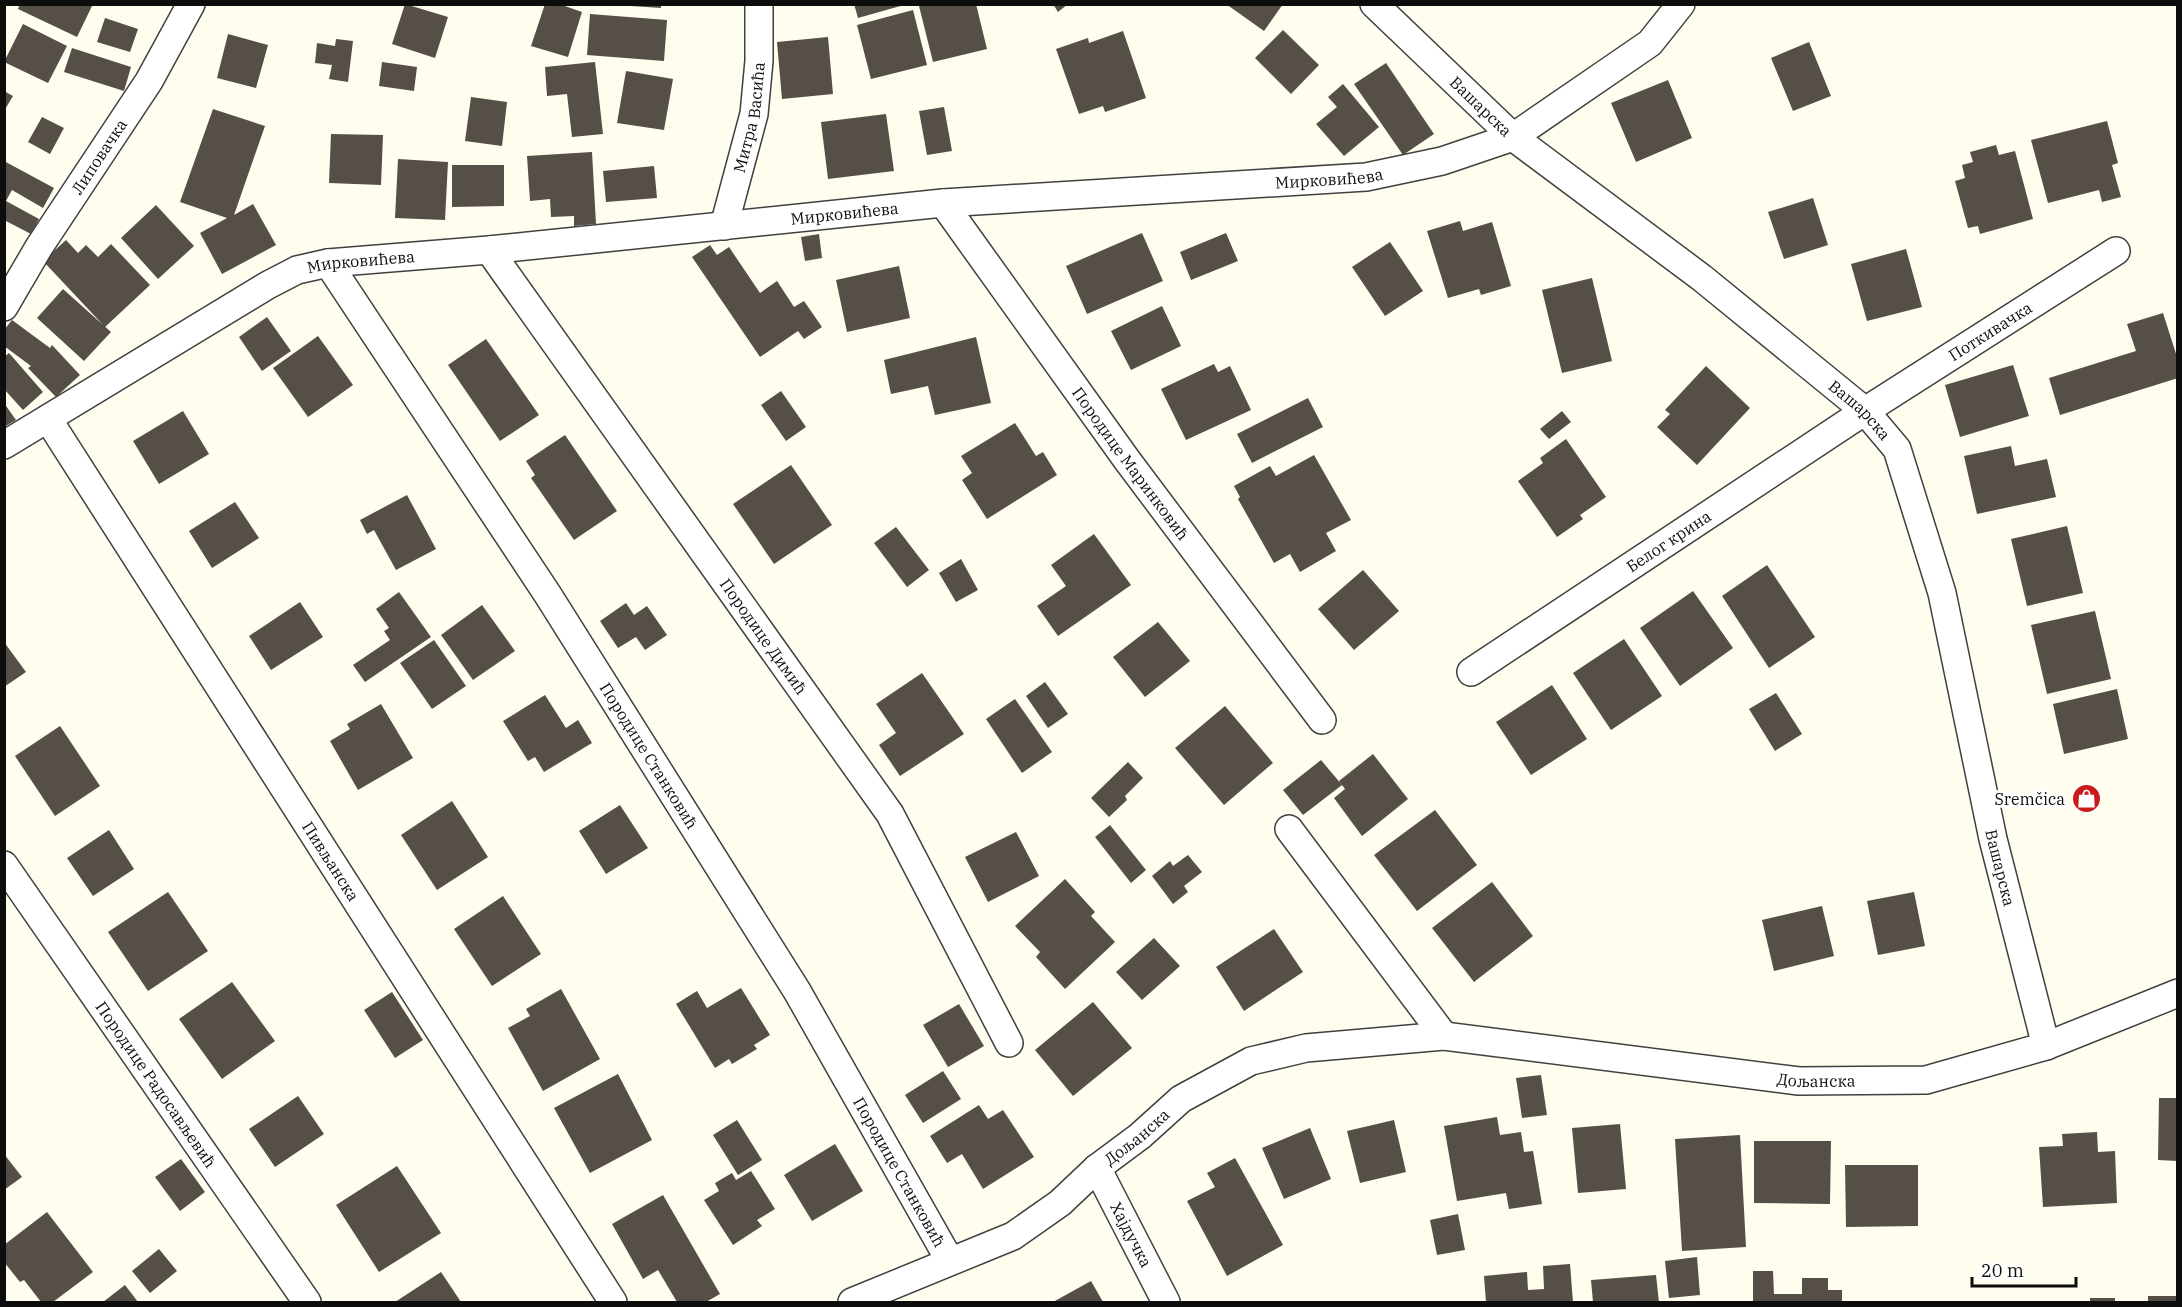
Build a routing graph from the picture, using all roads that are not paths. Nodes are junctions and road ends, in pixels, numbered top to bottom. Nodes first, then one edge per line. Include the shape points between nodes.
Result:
1 (191, 4) edge
2 (759, 4) edge
3 (1374, 4) edge
4 (1682, 4) edge
5 (1513, 137) junction
6 (943, 203) junction
7 (724, 226) junction
8 (489, 250) junction
9 (2116, 251) dead end
10 (328, 263) junction
11 (4, 307) edge
12 (1865, 411) junction
13 (48, 419) junction
14 (4, 445) edge
15 (1471, 672) dead end
16 (1322, 720) dead end
17 (1289, 829) dead end
18 (4, 865) edge
19 (2178, 993) edge
20 (1444, 1036) junction
21 (1009, 1042) dead end
22 (2046, 1046) junction
23 (1097, 1168) junction
24 (950, 1261) junction
25 (308, 1302) edge
26 (613, 1302) edge
27 (852, 1302) edge
28 (1166, 1302) edge

1 - 11 street, Липовачка via 149,81
2 - 7 street, Митра Васића via 754,114
3 - 5 street, Вашарска
4 - 5 street, Мирковићева via 1650,43
5 - 6 street, Мирковићева via 1442,161 1366,177
5 - 12 street, Вашарска via 1702,278
6 - 7 street, Мирковићева
6 - 16 street, Породице Маринковић via 1127,460
7 - 8 street, Мирковићева
8 - 10 street, Мирковићева
8 - 21 street, Породице Димић via 890,814
9 - 12 street, Поткивачка
10 - 13 street, Мирковићева via 297,270 268,285
10 - 24 street, Породице Станковић via 548,596 798,991
12 - 15 street, Белог крина
12 - 22 street, Вашарска via 1897,449 1942,593 1993,839
13 - 14 street, Мирковићева
13 - 26 street, Пивљанска
17 - 20 street
18 - 25 street, Породице Радосављевић
19 - 22 street, Дољанска
20 - 22 street, Дољанска via 1798,1082 1926,1080
20 - 23 street, Дољанска via 1306,1048 1251,1061 1181,1099
23 - 24 street, Дољанска via 1060,1203 1013,1236
23 - 28 street, Хајдучка
24 - 27 street, Дољанска

